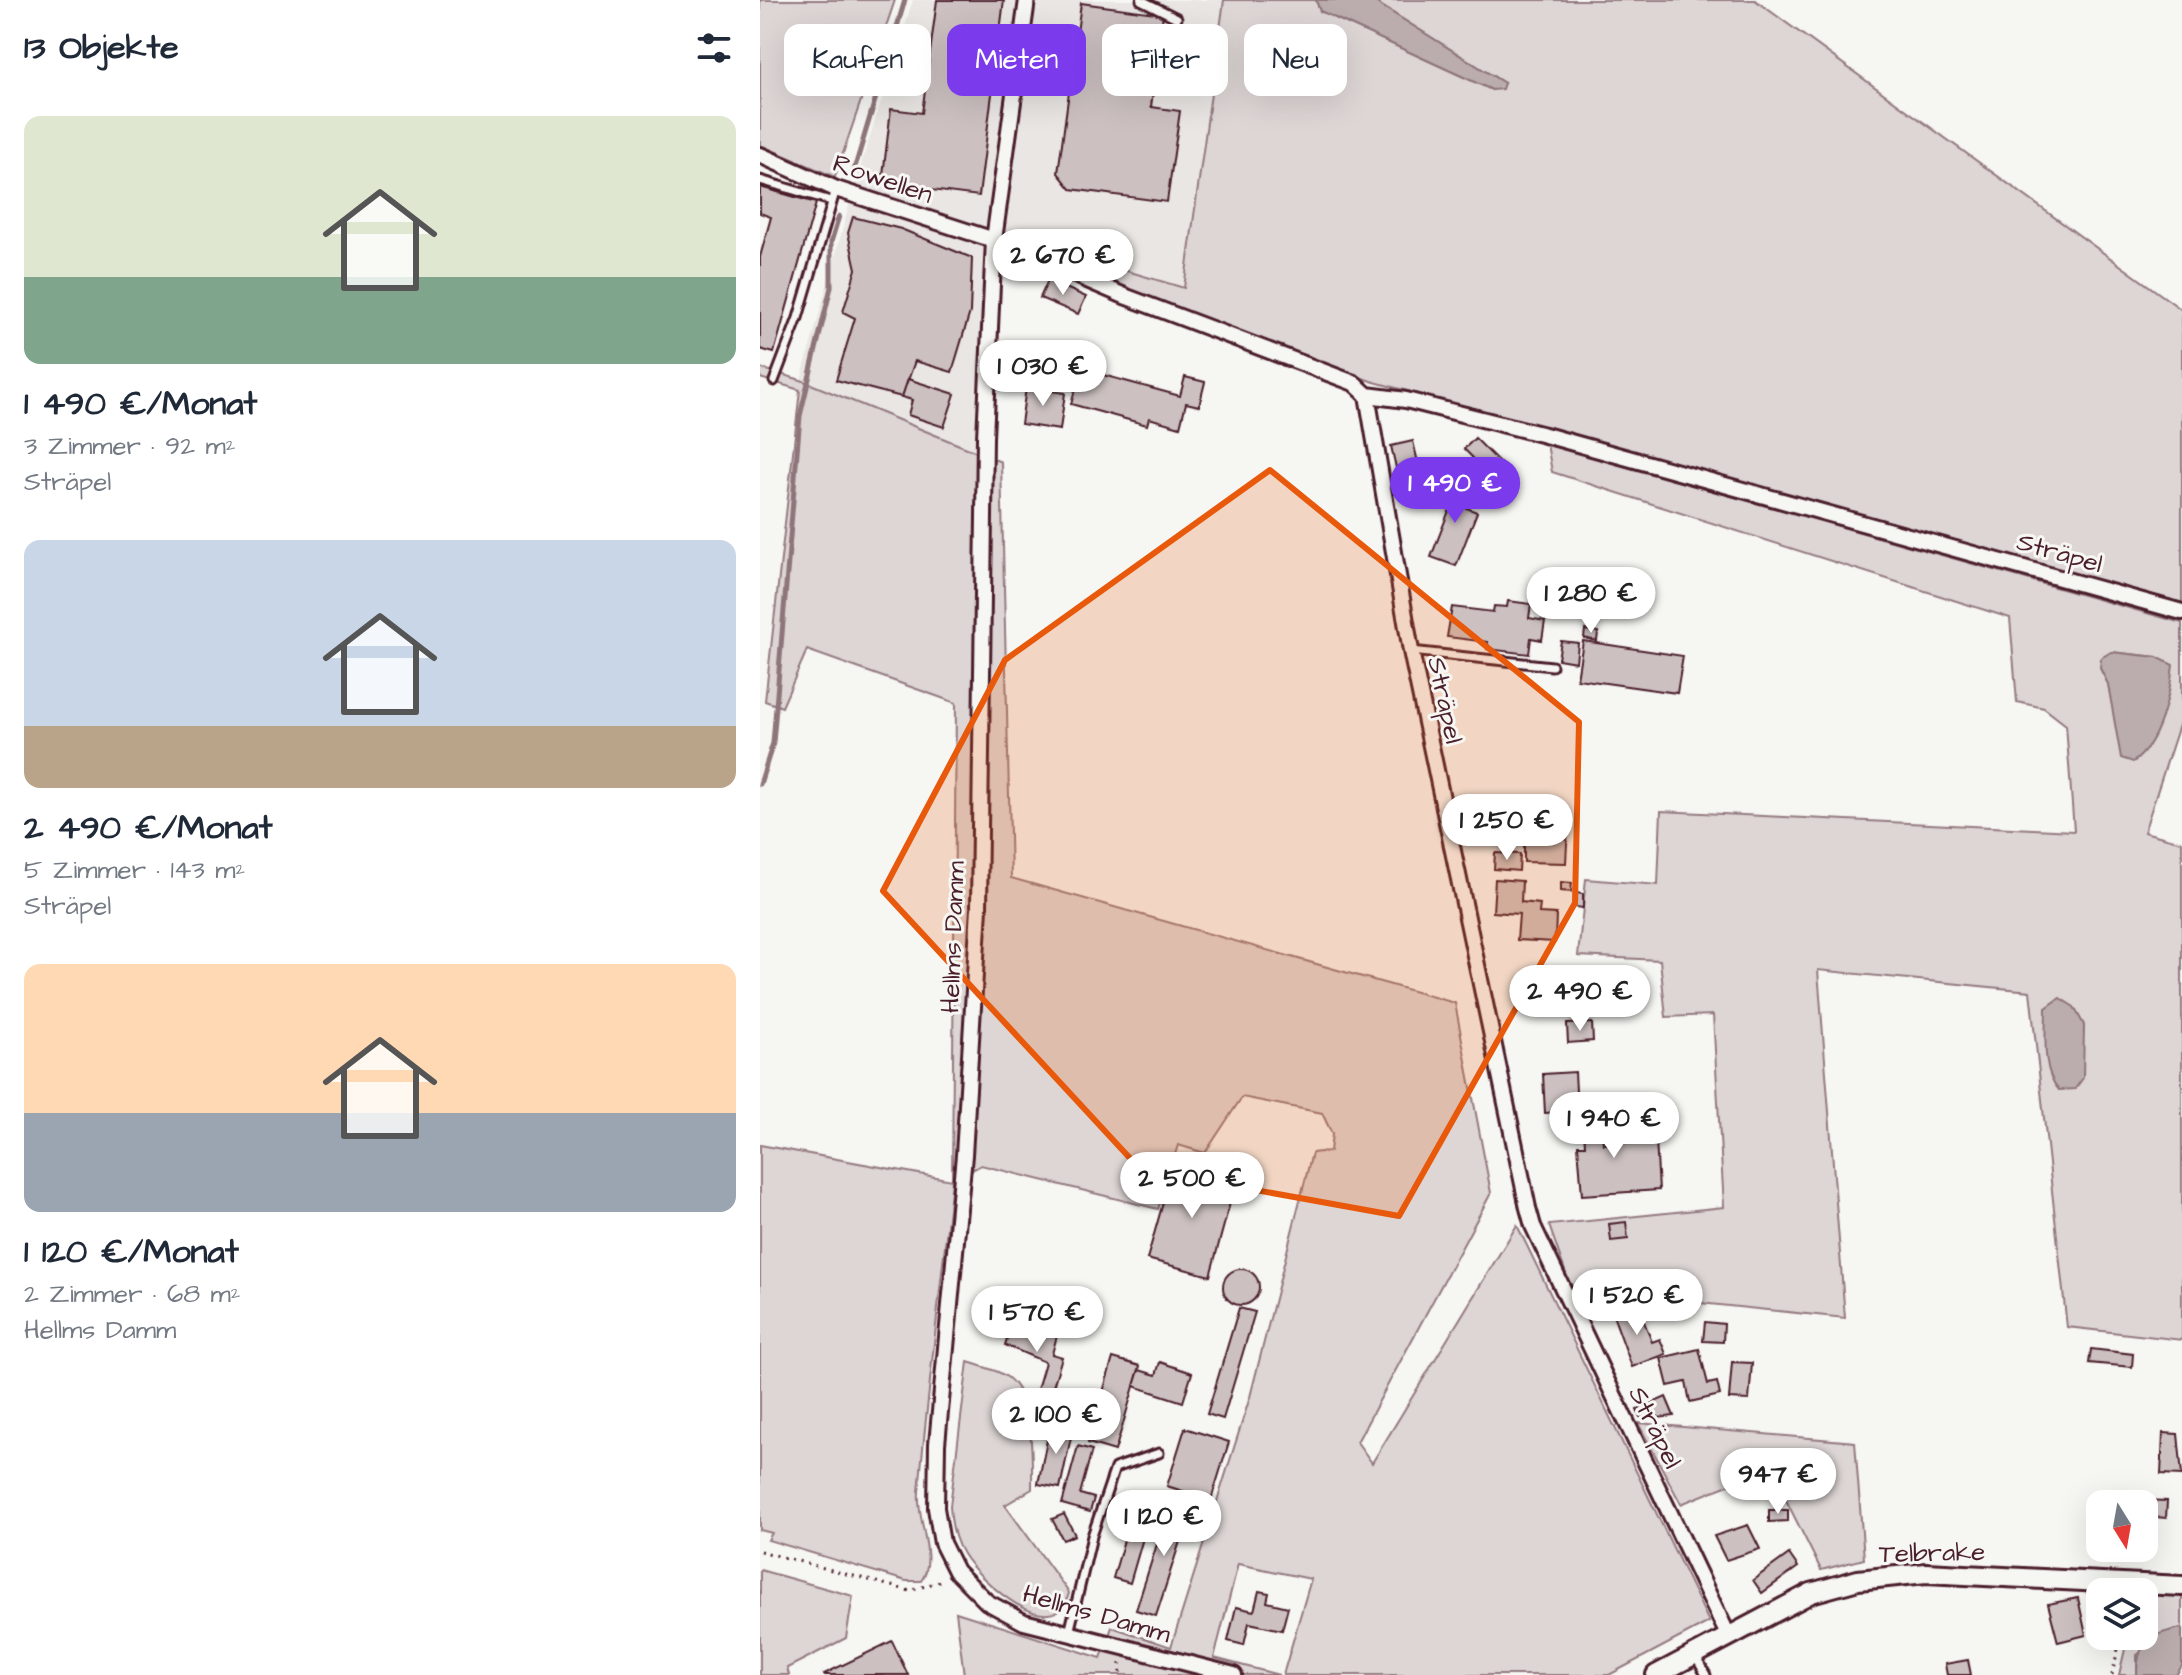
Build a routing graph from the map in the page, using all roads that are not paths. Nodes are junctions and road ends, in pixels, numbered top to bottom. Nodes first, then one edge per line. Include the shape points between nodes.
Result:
1 (1027, 0) edge
2 (1141, 0) edge
3 (1177, 18) dead end
4 (760, 155) edge
5 (760, 180) edge
6 (833, 195) junction
7 (994, 240) junction
8 (774, 381) dead end
9 (1367, 395) junction
10 (2182, 612) edge
11 (1411, 651) junction
12 (1552, 666) dead end
13 (1159, 1453) dead end
14 (2182, 1586) edge
15 (1069, 1633) junction
16 (1728, 1635) junction
17 (1694, 1654) junction
18 (1234, 1675) edge
19 (1656, 1675) edge
20 (1706, 1675) edge

1 - 7 street, Hellms Damm
2 - 3 lane
4 - 6 street, Rowellen
5 - 6 lane
6 - 7 street, Rowellen
6 - 8 lane
7 - 9 street, Sträpel via 1354,383
7 - 15 street, Hellms Damm via 985,438 979,908 936,1508 942,1543 956,1571 987,1602 1024,1622
9 - 10 street, Sträpel via 1545,435
9 - 11 street, Sträpel
11 - 12 lane
11 - 16 street, Sträpel via 1518,1176 1533,1226
13 - 15 lane via 1115,1468
14 - 16 street, Telbrake via 1892,1575 1811,1593
15 - 18 street, Hellms Damm
16 - 17 street, Telbrake
17 - 19 street, Telbrake
17 - 20 lane

